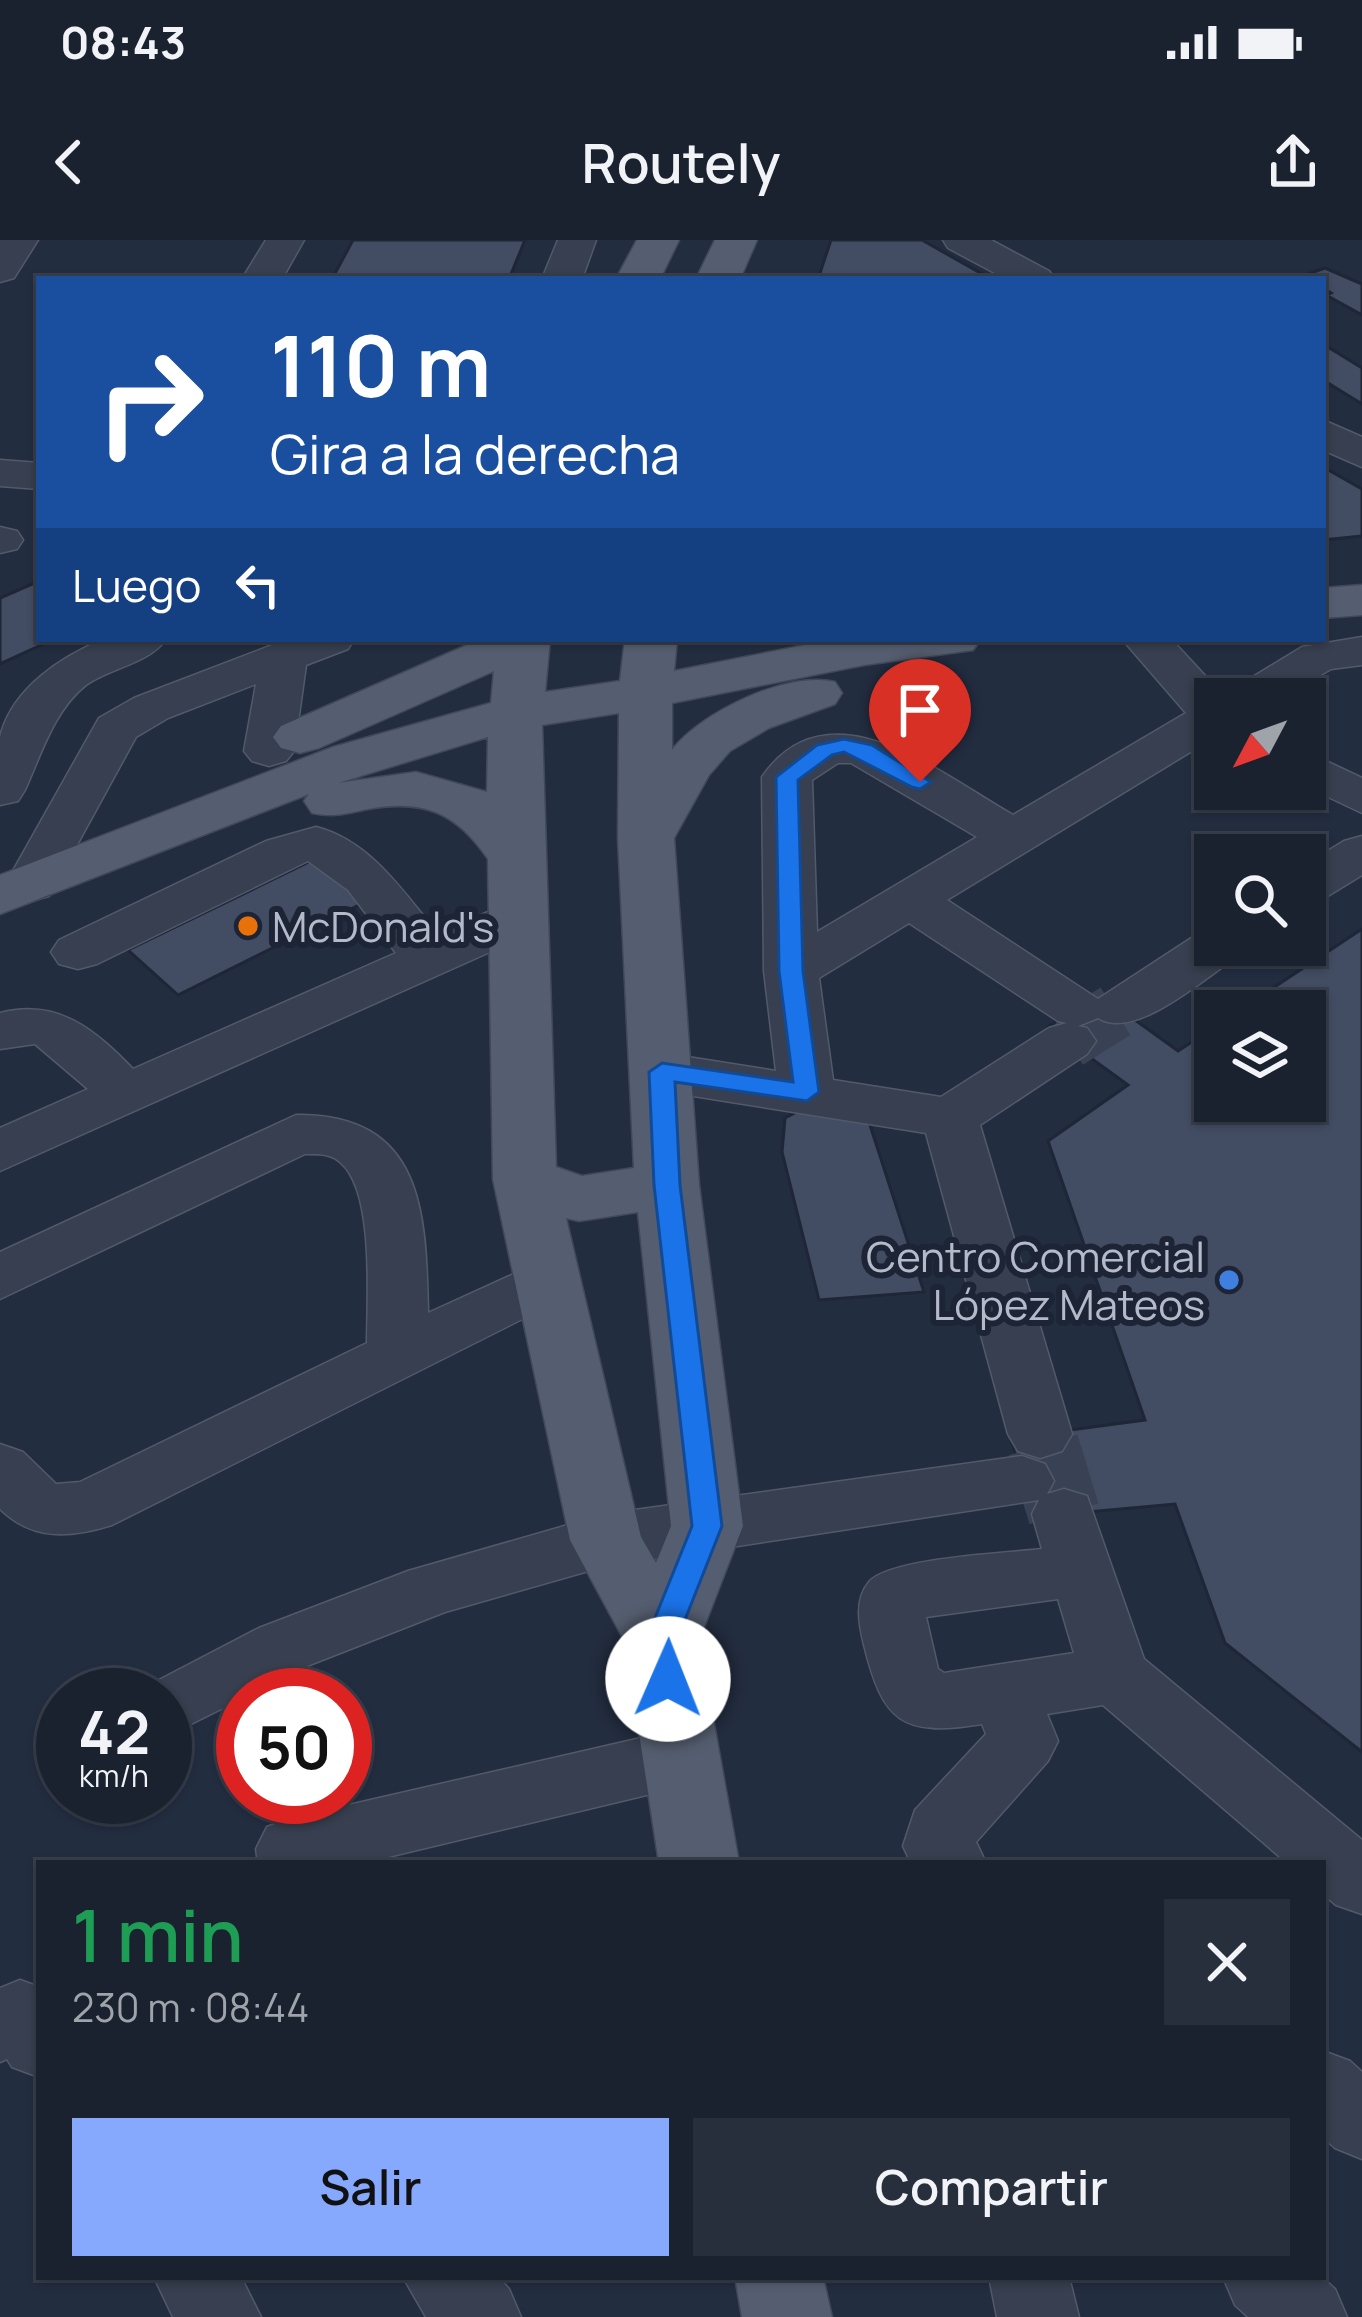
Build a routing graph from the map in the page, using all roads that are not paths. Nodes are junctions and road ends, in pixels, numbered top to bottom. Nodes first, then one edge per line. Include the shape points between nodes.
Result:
1 (20, 240) edge
2 (285, 240) edge
3 (578, 240) edge
4 (658, 240) edge
5 (736, 240) edge
6 (962, 240) edge
7 (0, 270) edge
8 (264, 276) edge
9 (563, 276) edge
10 (640, 276) edge
11 (719, 276) edge
12 (1029, 276) edge
13 (1326, 435) edge
14 (1362, 454) edge
15 (0, 473) edge
16 (36, 476) edge
17 (1362, 559) edge
18 (1326, 562) edge
19 (1362, 600) edge
20 (1326, 604) edge
21 (136, 642) edge
22 (323, 642) edge
23 (516, 642) edge
24 (523, 642) edge
25 (717, 642) edge
26 (928, 642) edge
27 (972, 642) edge
28 (1148, 642) edge
29 (1362, 651) edge
30 (284, 656) junction
31 (634, 674) edge
32 (1282, 678) edge
33 (514, 734) junction
34 (269, 751) junction
35 (1326, 777) edge
36 (0, 790) edge
37 (1362, 797) edge
38 (176, 828) junction
39 (1014, 837) junction
40 (646, 838) junction
41 (1362, 852) edge
42 (97, 856) junction
43 (1326, 875) edge
44 (16, 890) edge
45 (520, 890) junction
46 (910, 900) junction
47 (78, 952) dead end
48 (428, 958) junction
49 (1194, 958) edge
50 (791, 971) junction
51 (1088, 1019) junction
52 (0, 1031) edge
53 (662, 1072) junction
54 (807, 1092) junction
55 (124, 1093) junction
56 (950, 1118) junction
57 (0, 1151) edge
58 (525, 1179) junction
59 (667, 1185) junction
60 (0, 1277) edge
61 (549, 1280) junction
62 (398, 1356) junction
63 (0, 1469) edge
64 (1051, 1500) junction
65 (707, 1526) junction
66 (606, 1540) junction
67 (662, 1640) junction
68 (1115, 1675) junction
69 (1003, 1691) junction
70 (192, 1695) edge
71 (680, 1758) junction
72 (294, 1860) edge
73 (698, 1860) edge
74 (948, 1860) edge
75 (1362, 1883) edge
76 (1362, 2074) edge
77 (1326, 2081) edge
78 (1326, 2085) edge
79 (1362, 2123) edge
80 (196, 2280) edge
81 (446, 2280) edge
82 (779, 2280) edge
83 (1030, 2280) edge
84 (220, 2317) edge
85 (480, 2317) edge
86 (787, 2317) edge
87 (1038, 2317) edge

1 - 7 street
2 - 8 street
3 - 9 street
4 - 10 main road
5 - 11 main road
6 - 12 street
13 - 14 street
15 - 16 street
17 - 18 main road
19 - 20 main road
21 - 36 street via 58,685
22 - 30 street
23 - 34 main road
24 - 33 main road
25 - 31 main road
26 - 31 main road
27 - 40 main road via 722,727 689,759
28 - 39 street via 1215,716
29 - 32 street via 1319,657
30 - 34 street
30 - 44 street via 116,728
31 - 33 main road
31 - 40 main road
33 - 38 main road via 352,758
33 - 45 main road
34 - 42 main road via 194,783
35 - 37 street
38 - 42 main road
38 - 45 main road via 417,788 490,821
39 - 46 street
39 - 50 street via 864,750 824,750 796,766 784,789
40 - 53 main road
41 - 43 street
42 - 44 main road
45 - 48 street
45 - 58 main road
46 - 50 street
46 - 51 street
47 - 48 street via 316,844 366,878
48 - 55 street
49 - 51 street
50 - 54 street
51 - 56 street
52 - 55 street via 26,1023 57,1030
53 - 54 street
53 - 59 main road
54 - 56 street
55 - 57 street
56 - 64 street
58 - 59 main road via 580,1199
58 - 61 main road
59 - 65 main road
60 - 62 street via 296,1135 331,1132 352,1138 375,1160 391,1207
61 - 62 street
61 - 66 main road
62 - 63 street via 89,1507 42,1510
64 - 65 street
64 - 68 street
64 - 69 street via 893,1600 908,1685 921,1697 935,1703
65 - 66 street
65 - 67 main road
66 - 67 main road
66 - 70 street via 431,1590 283,1647
67 - 71 main road
68 - 69 street
68 - 75 street
69 - 74 street via 1023,1742 940,1832
71 - 72 street via 292,1849
71 - 73 main road
76 - 77 street
78 - 79 street
80 - 84 street
81 - 85 street
82 - 86 main road
83 - 87 street

